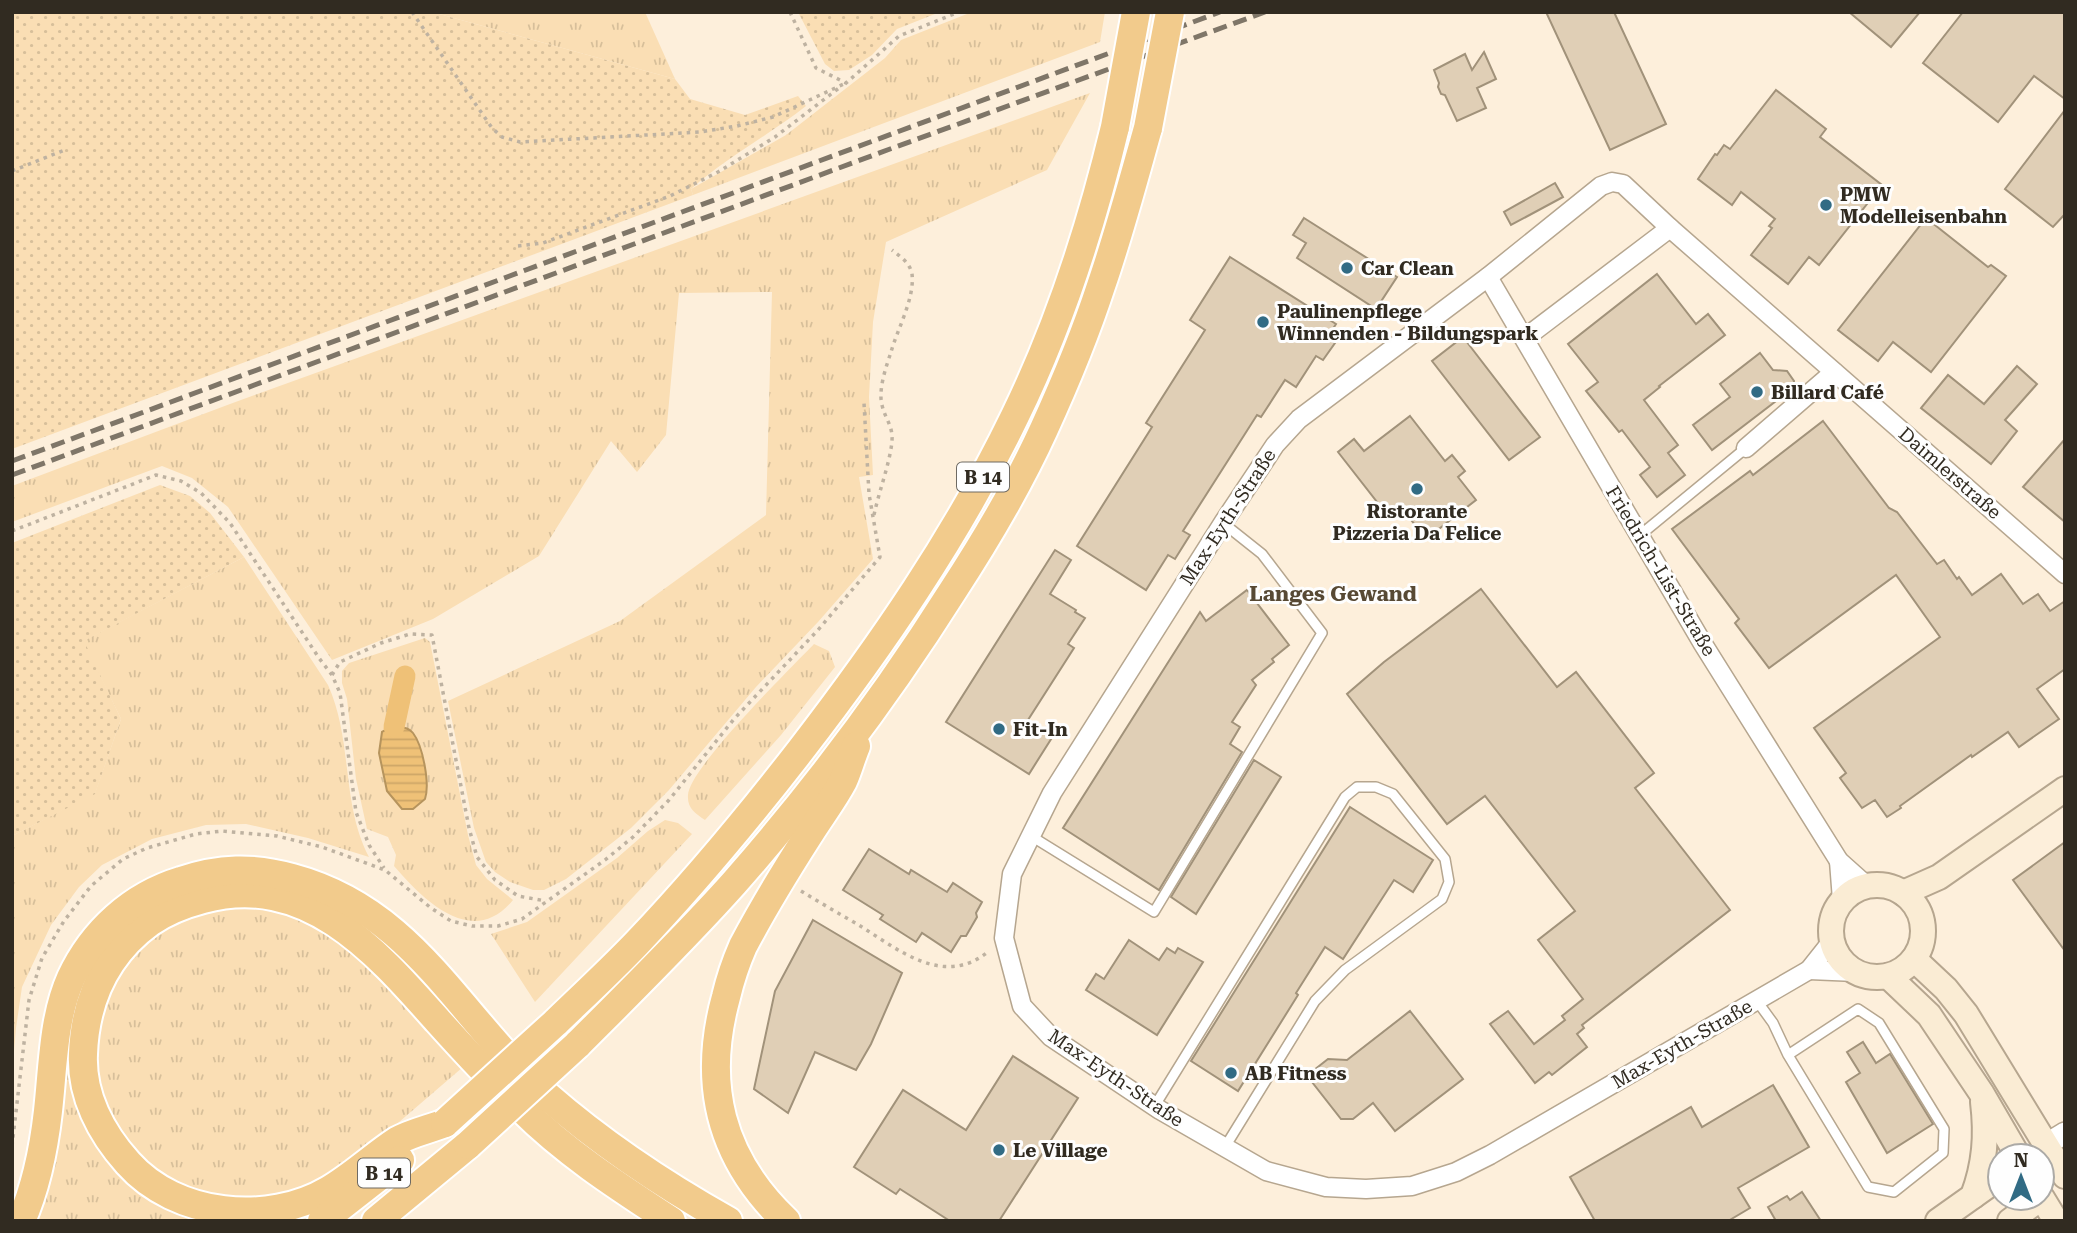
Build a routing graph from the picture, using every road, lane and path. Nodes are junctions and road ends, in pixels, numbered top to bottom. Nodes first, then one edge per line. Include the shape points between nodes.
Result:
1 (412, 12) edge
2 (790, 12) edge
3 (959, 12) edge
4 (1136, 12) edge
5 (1170, 12) edge
6 (846, 83) junction
7 (67, 149) dead end
8 (12, 171) edge
9 (1670, 228) junction
10 (518, 246) dead end
11 (892, 250) dead end
12 (1488, 277) junction
13 (1525, 338) junction
14 (1834, 372) junction
15 (864, 403) dead end
16 (1745, 448) joint
17 (874, 519) junction
18 (1223, 523) junction
19 (12, 531) edge
20 (1639, 536) junction
21 (2065, 574) edge
22 (332, 675) junction
23 (866, 720) junction
24 (2065, 789) edge
25 (669, 800) dead end
26 (1031, 836) junction
27 (1839, 861) junction
28 (385, 870) dead end
29 (1939, 877) junction
30 (1867, 886) junction
31 (797, 889) dead end
32 (1903, 893) junction
33 (1842, 900) junction
34 (546, 901) dead end
35 (1923, 929) junction
36 (1004, 938) junction
37 (1832, 941) junction
38 (1914, 959) junction
39 (1809, 970) junction
40 (1856, 972) junction
41 (1888, 976) junction
42 (1757, 1001) junction
43 (1788, 1055) junction
44 (1982, 1094) junction
45 (1154, 1107) junction
46 (445, 1123) junction
47 (2010, 1142) edge
48 (2046, 1142) edge
49 (1225, 1147) junction
50 (2056, 1162) edge
51 (2065, 1179) edge
52 (1986, 1187) edge
53 (1973, 1196) junction
54 (21, 1221) edge
55 (322, 1221) edge
56 (376, 1221) edge
57 (671, 1221) edge
58 (728, 1221) edge
59 (786, 1221) edge
60 (1938, 1221) edge

1 - 6 path via 492,128 502,137 520,142 737,126 773,117
2 - 6 path via 817,68
3 - 6 path via 899,36
4 - 46 highway, B 14, bridge via 1100,192 1073,278 1015,416 944,545 838,703 709,863 636,944
5 - 23 highway, B 14, bridge via 1148,128 1101,287 1044,430 972,561
6 - 10 path via 775,136 682,190 543,243
7 - 8 path
9 - 12 street, Daimlerstraße via 1623,184 1612,182 1601,186
9 - 13 street
9 - 14 street, Daimlerstraße
11 - 17 path via 912,272 912,285 882,385 881,404 892,442
12 - 13 street, Friedrich-List-Straße
12 - 18 street, Max-Eyth-Straße via 1299,419 1275,445
13 - 20 street, Friedrich-List-Straße
14 - 16 street
14 - 21 street, Daimlerstraße
15 - 17 path
16 - 20 lane
17 - 25 path via 880,556 734,719
18 - 26 street, Max-Eyth-Straße via 1052,793
18 - 26 lane via 1262,554 1322,633 1154,912
19 - 22 path via 156,475 181,481 201,493 230,523
20 - 27 street, Friedrich-List-Straße
22 - 28 path via 340,693 356,811
22 - 34 path via 340,662 381,643 410,634 432,635 477,857 495,880 517,896
23 - 56 highway, B 14, bridge via 733,883 577,1045
23 - 59 highway via 842,781 742,949 718,1027 715,1061 722,1118 747,1176
24 - 29 main road
26 - 36 street, Max-Eyth-Straße via 1012,874
27 - 30 street, Friedrich-List-Straße
27 - 33 street, Friedrich-List-Straße
29 - 32 main road
29 - 35 main road
30 - 32 main road via 1882,885
30 - 33 main road
31 - 36 path via 926,964 963,965
32 - 35 main road via 1919,912
33 - 37 main road, Friedrich-List-Straße via 1831,924
35 - 38 main road
36 - 45 street, Max-Eyth-Straße via 1022,1006 1051,1037
37 - 39 street, Max-Eyth-Straße
37 - 40 main road via 1843,962
38 - 41 main road
38 - 48 main road via 1966,1014
39 - 40 street
39 - 42 street, Max-Eyth-Straße
40 - 41 main road via 1874,978
41 - 44 main road via 1929,1015
42 - 43 lane
42 - 49 street, Max-Eyth-Straße via 1490,1155 1412,1186 1326,1186 1266,1171
43 - 43 lane via 1868,1186 1894,1192 1943,1153 1944,1129 1879,1023 1858,1009
44 - 47 main road
44 - 53 main road via 1985,1149
45 - 49 street, Max-Eyth-Straße
45 - 49 lane via 1345,797 1357,787 1376,787 1393,794 1445,859 1449,882 1443,899 1345,970 1315,1001
46 - 55 highway, B 14
46 - 57 highway via 400,1139 328,1191 294,1204 259,1211 192,1204 136,1172 97,1122 82,1063 89,1008 114,956 158,917 187,903 248,893 308,906 366,945 525,1112 574,1154
50 - 51 main road
52 - 53 main road
53 - 60 main road
54 - 58 highway via 38,1167 61,1011 71,979 88,949 132,902 201,874 237,869 318,884 378,918 410,945 545,1094 607,1145

